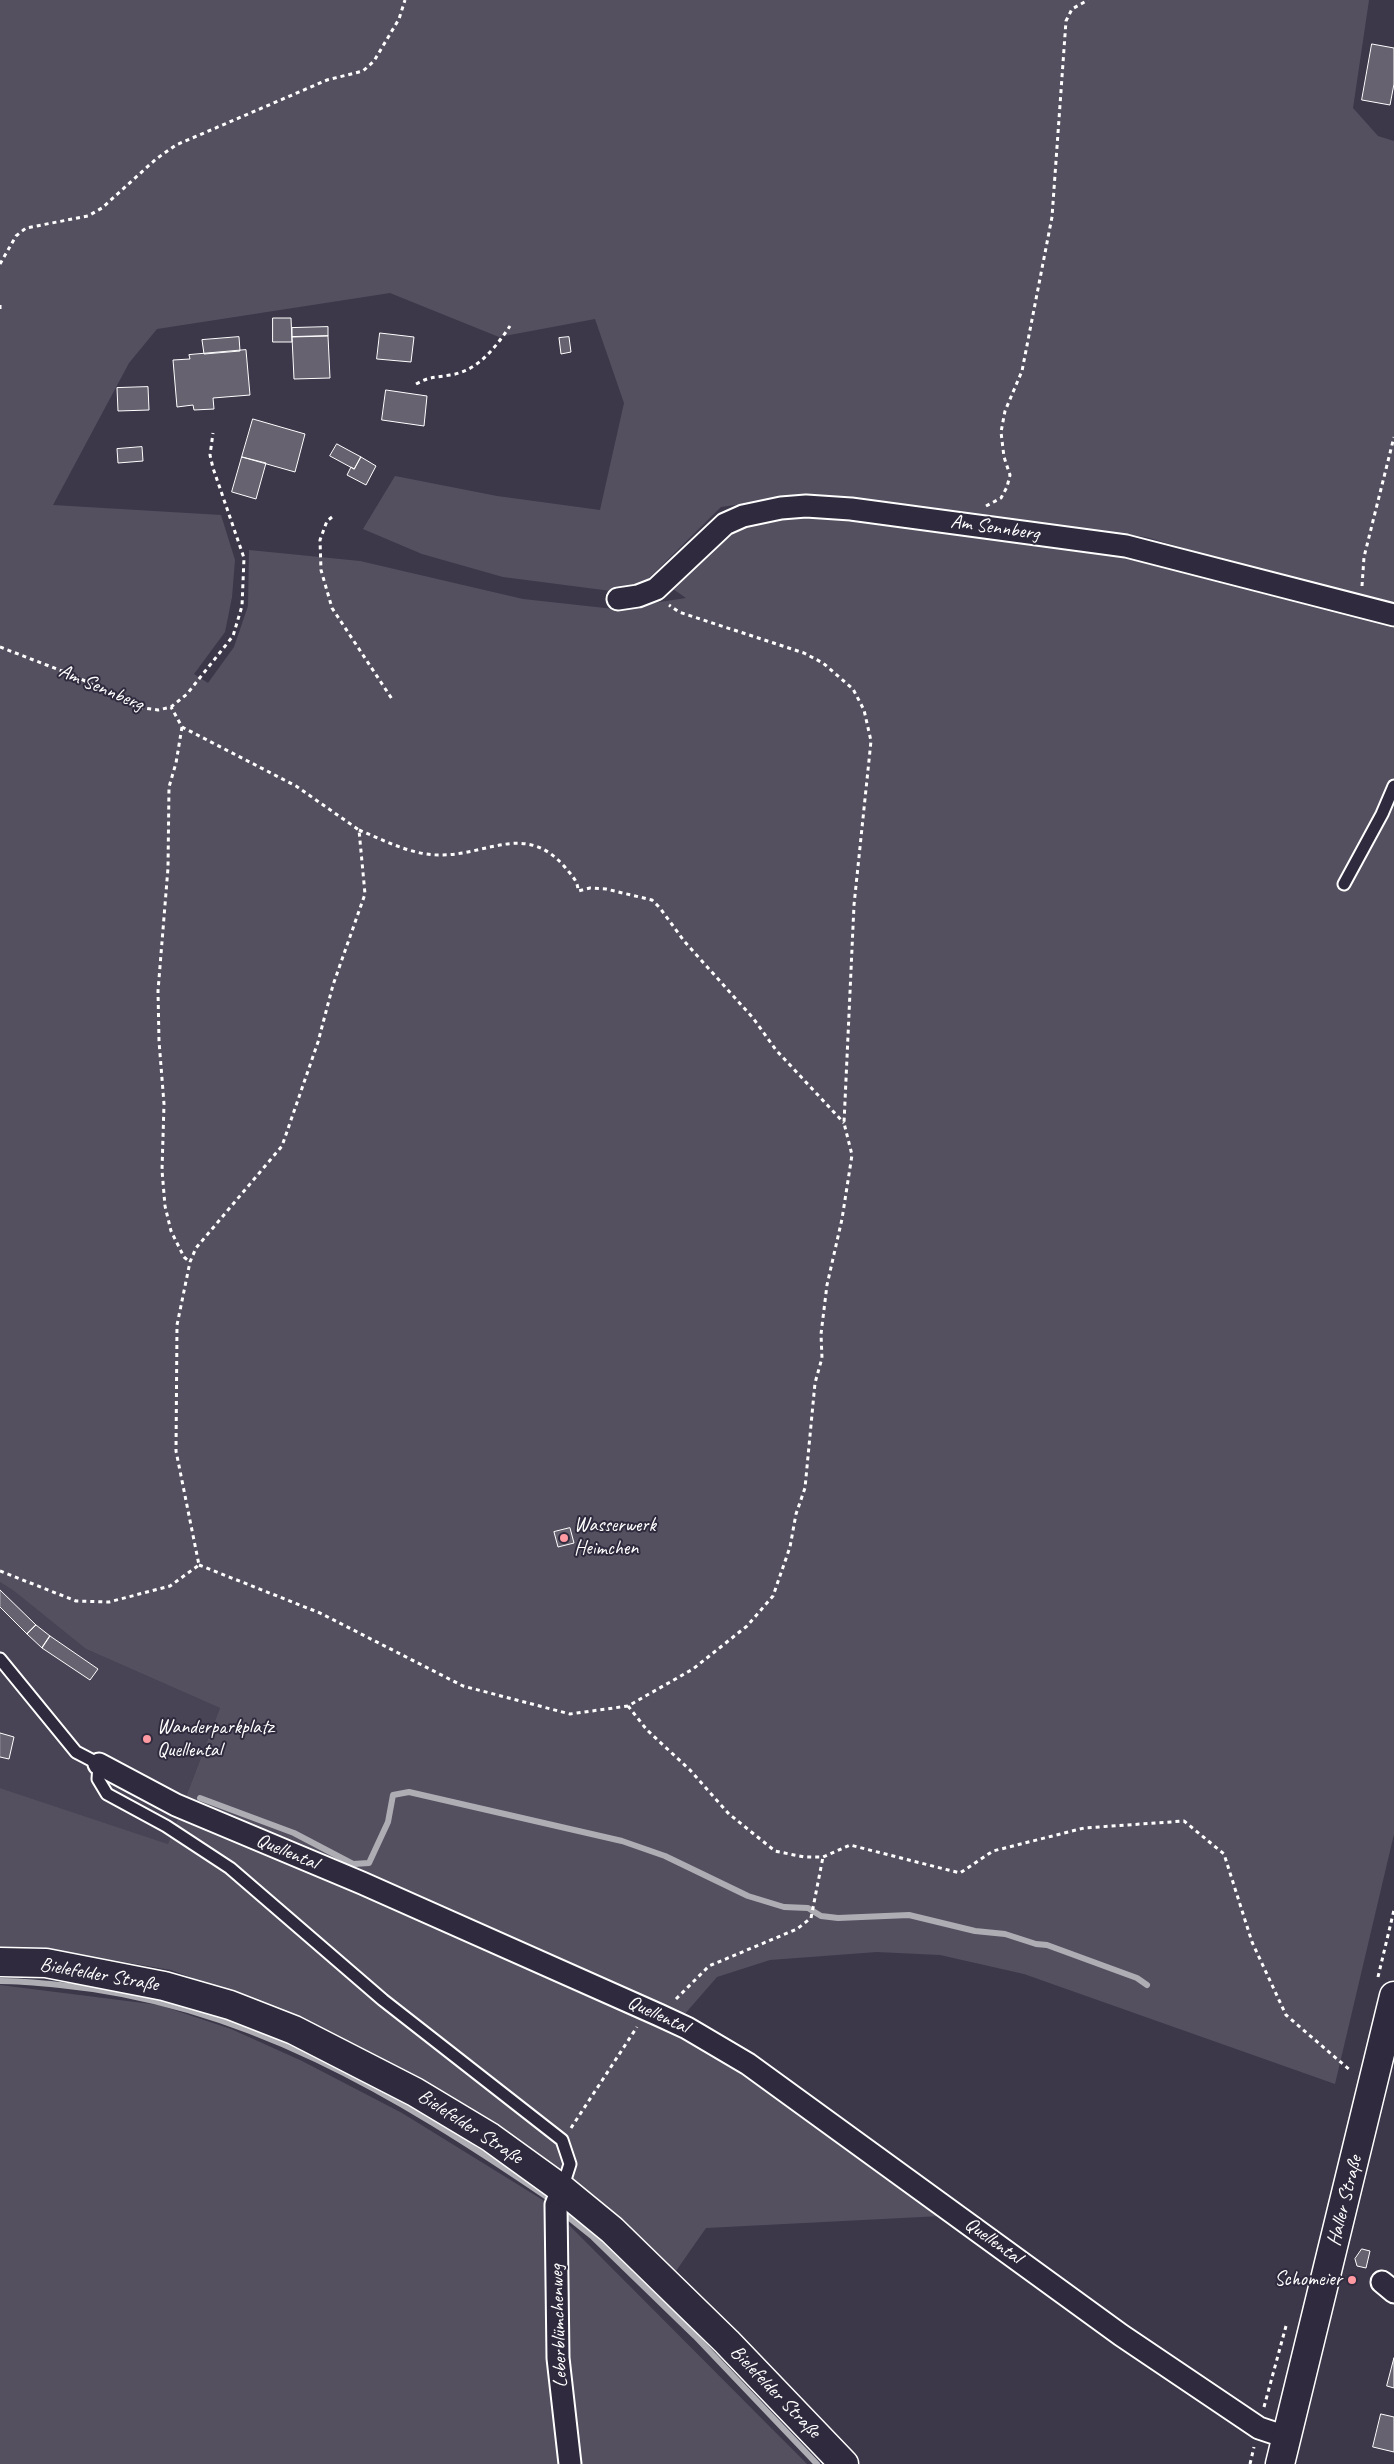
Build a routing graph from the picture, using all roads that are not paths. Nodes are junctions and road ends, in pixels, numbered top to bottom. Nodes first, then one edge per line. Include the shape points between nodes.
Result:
1 (618, 598) dead end
2 (1394, 615) edge
3 (1394, 786) edge
4 (1344, 884) dead end
5 (0, 1659) edge
6 (98, 1764) junction
7 (0, 1962) edge
8 (1394, 1996) edge
9 (562, 2189) junction
10 (1286, 2437) junction
11 (570, 2464) edge
12 (844, 2464) edge
13 (1280, 2464) edge

1 - 2 street, Am Sennberg via 638,596 656,589 725,524 743,516 806,506 850,508 1126,546
3 - 4 lane
5 - 6 lane, Quellental via 76,1752
6 - 9 lane via 98,1779 107,1794 166,1826 230,1868 383,2000 562,2140 570,2164
6 - 10 street, Quellental via 176,1806 362,1883 687,2028 748,2064 1121,2335 1259,2428
7 - 9 main road, Bielefelder Straße via 46,1963 164,1986 230,2005 294,2030 415,2092 490,2137
8 - 10 main road, Haller Straße
9 - 11 street, Leberblümchenweg via 556,2205 558,2358
9 - 12 main road, Bielefelder Straße via 612,2230 727,2342
10 - 13 main road, Haller Straße

